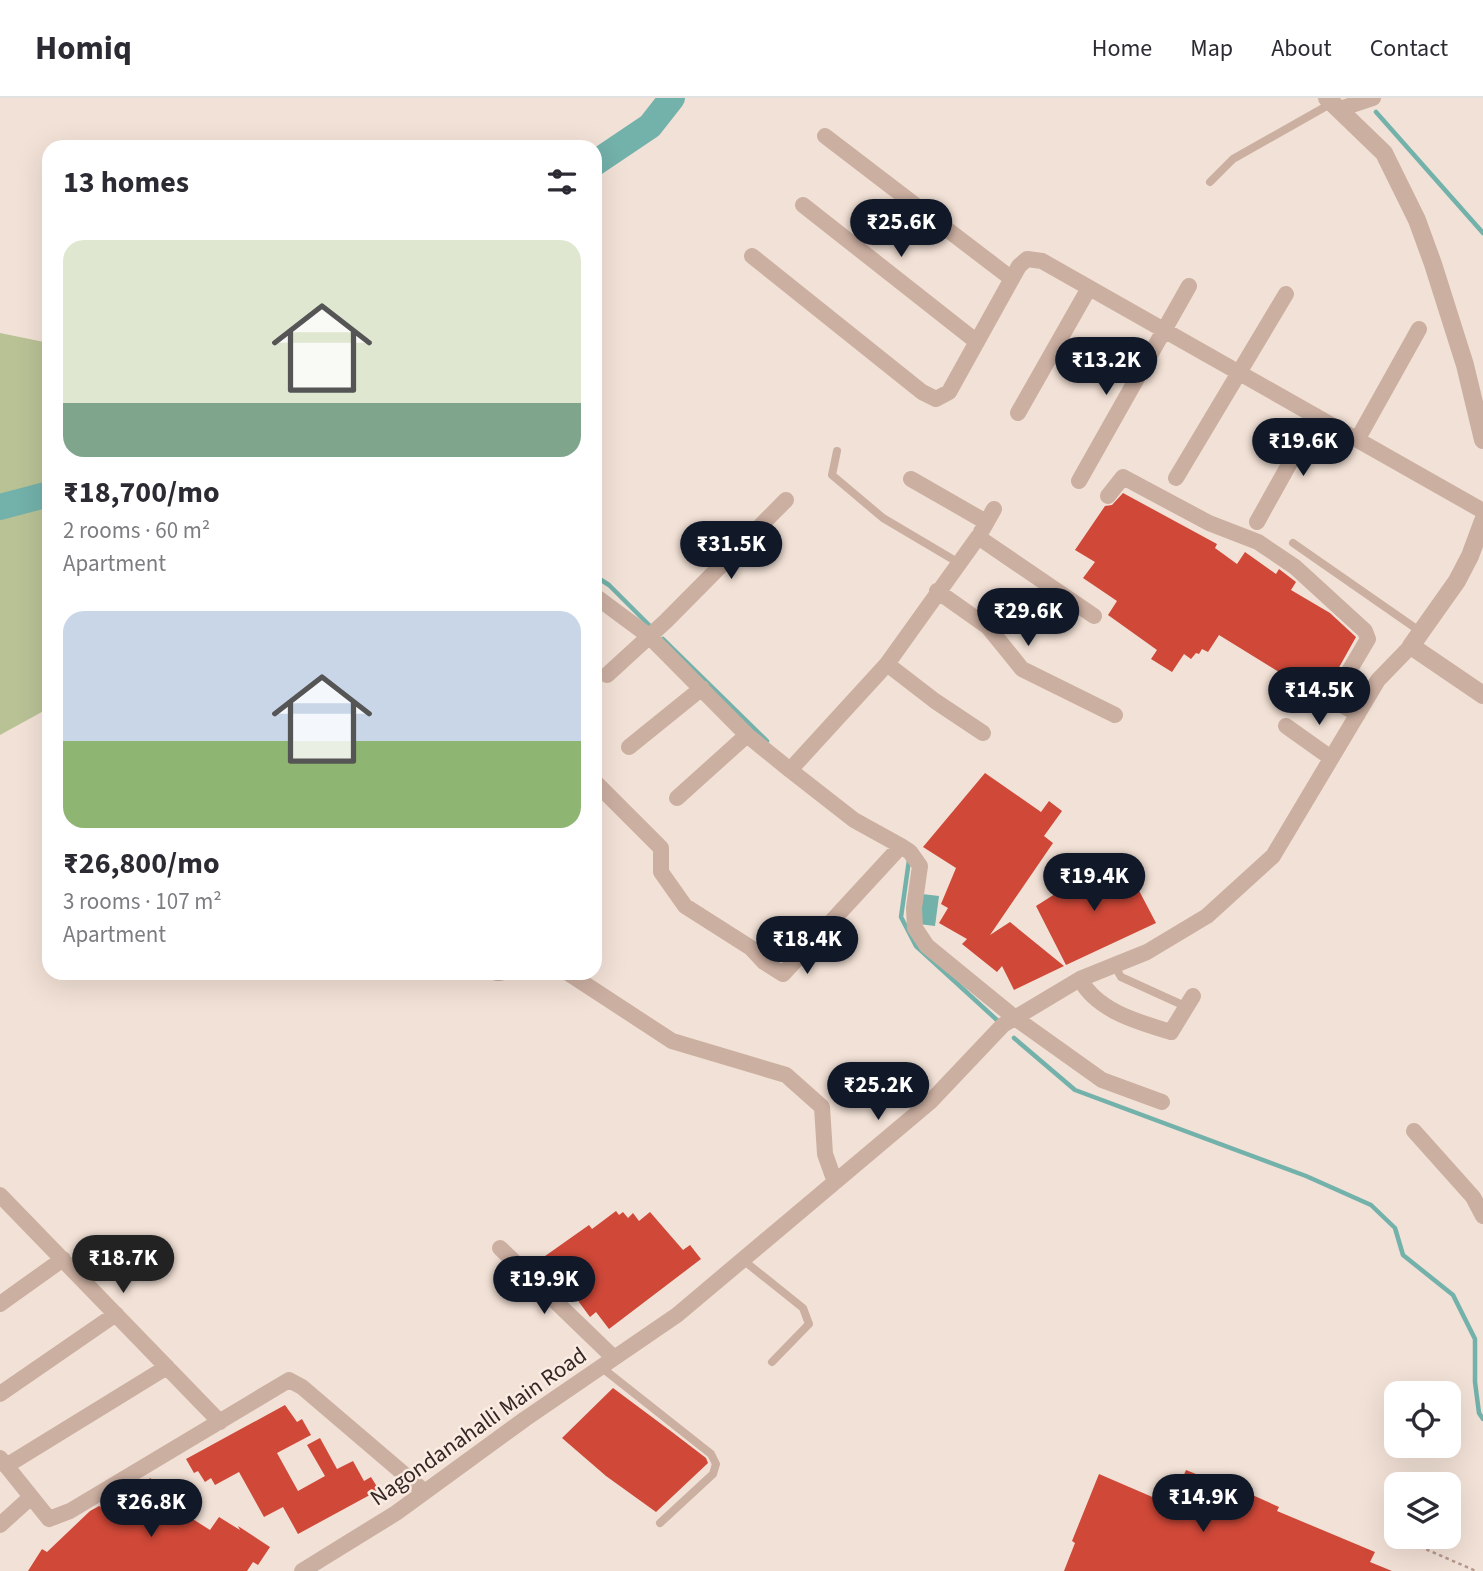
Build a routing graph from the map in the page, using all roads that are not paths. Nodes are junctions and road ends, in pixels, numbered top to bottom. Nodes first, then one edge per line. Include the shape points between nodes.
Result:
1 (1373, 98) edge
2 (1333, 103) edge
3 (825, 136) dead end
4 (1210, 182) dead end
5 (803, 205) dead end
6 (752, 256) dead end
7 (1012, 279) junction
8 (1189, 286) dead end
9 (1089, 288) junction
10 (1286, 294) dead end
11 (1419, 328) dead end
12 (1165, 331) junction
13 (977, 342) junction
14 (1239, 373) junction
15 (1018, 413) dead end
16 (1316, 416) junction
17 (1357, 440) junction
18 (1483, 440) edge
19 (837, 451) dead end
20 (1177, 478) dead end
21 (911, 480) dead end
22 (1079, 481) dead end
23 (1108, 496) dead end
24 (786, 500) dead end
25 (1483, 511) edge
26 (1483, 521) edge
27 (1257, 522) dead end
28 (978, 537) junction
29 (1293, 543) dead end
30 (959, 563) junction
31 (937, 591) junction
32 (602, 601) edge
33 (1094, 616) dead end
34 (649, 636) junction
35 (1416, 639) junction
36 (887, 664) junction
37 (607, 675) dead end
38 (702, 688) junction
39 (1483, 695) edge
40 (1358, 714) junction
41 (1115, 715) dead end
42 (1286, 726) dead end
43 (983, 733) dead end
44 (747, 735) junction
45 (629, 747) dead end
46 (1331, 758) junction
47 (790, 770) junction
48 (602, 789) edge
49 (677, 797) dead end
50 (901, 846) junction
51 (1114, 965) junction
52 (1080, 979) junction
53 (579, 980) edge
54 (1190, 1001) joint
55 (1015, 1018) junction
56 (1162, 1102) dead end
57 (1415, 1131) dead end
58 (835, 1182) junction
59 (0, 1195) edge
60 (1483, 1216) edge
61 (500, 1248) dead end
62 (62, 1259) junction
63 (743, 1260) junction
64 (0, 1304) edge
65 (116, 1314) junction
66 (608, 1362) junction
67 (772, 1362) dead end
68 (167, 1367) junction
69 (0, 1394) edge
70 (220, 1422) junction
71 (3, 1462) edge
72 (425, 1492) junction
73 (31, 1497) junction
74 (660, 1523) dead end
75 (0, 1525) edge
76 (302, 1571) edge

1 - 2 street
2 - 4 lane via 1233,159
2 - 18 street via 1384,153 1417,220 1465,365
3 - 7 street
5 - 13 street
6 - 13 street via 936,399 949,392
7 - 9 street via 1027,259 1042,261
7 - 13 street
8 - 12 street
9 - 12 street
9 - 15 street
10 - 14 street
11 - 17 street
12 - 14 street
12 - 22 street
14 - 16 street
14 - 20 street
16 - 17 street
16 - 27 street
17 - 25 street
19 - 30 lane via 832,475 883,518
21 - 28 street via 990,516
23 - 40 street via 1123,477 1209,523 1258,542 1295,567 1365,631 1365,648 1336,692 1342,705
24 - 34 street
26 - 35 street via 1457,581
28 - 30 street
28 - 33 street
29 - 35 lane
30 - 31 street
31 - 36 street
31 - 41 street via 988,627 1022,669
32 - 34 street
34 - 37 street
34 - 38 street
35 - 39 street
35 - 40 street, Nagondanahalli Main Road via 1378,680
36 - 43 street
36 - 47 street
38 - 44 street
38 - 45 street
40 - 46 street, Nagondanahalli Main Road
42 - 46 street
44 - 47 street
44 - 49 street
46 - 51 street, Nagondanahalli Main Road via 1273,856 1207,916 1147,952
47 - 50 street via 854,820
48 - 50 street via 661,848 661,872 685,906 783,974
50 - 55 street via 920,866 915,928 927,946
51 - 52 street, Nagondanahalli Main Road
51 - 54 lane via 1121,976
52 - 54 street via 1087,993 1127,1018 1171,1032
52 - 55 street, Nagondanahalli Main Road
53 - 58 street via 672,1041 786,1075 822,1107 825,1154
55 - 56 street via 1102,1080
55 - 58 street, Nagondanahalli Main Road via 930,1102
57 - 60 street via 1473,1197
58 - 63 street, Nagondanahalli Main Road
59 - 62 street
61 - 66 street
62 - 64 street
62 - 65 street
63 - 66 street, Nagondanahalli Main Road via 677,1315
63 - 67 lane via 803,1308 809,1324
65 - 68 street
65 - 69 street
66 - 72 street, Nagondanahalli Main Road
66 - 74 lane via 711,1454 716,1464 713,1474
68 - 70 street
68 - 71 street
70 - 72 street via 289,1380
70 - 73 street via 49,1519
71 - 73 street
72 - 76 street, Nagondanahalli Main Road
73 - 75 street

